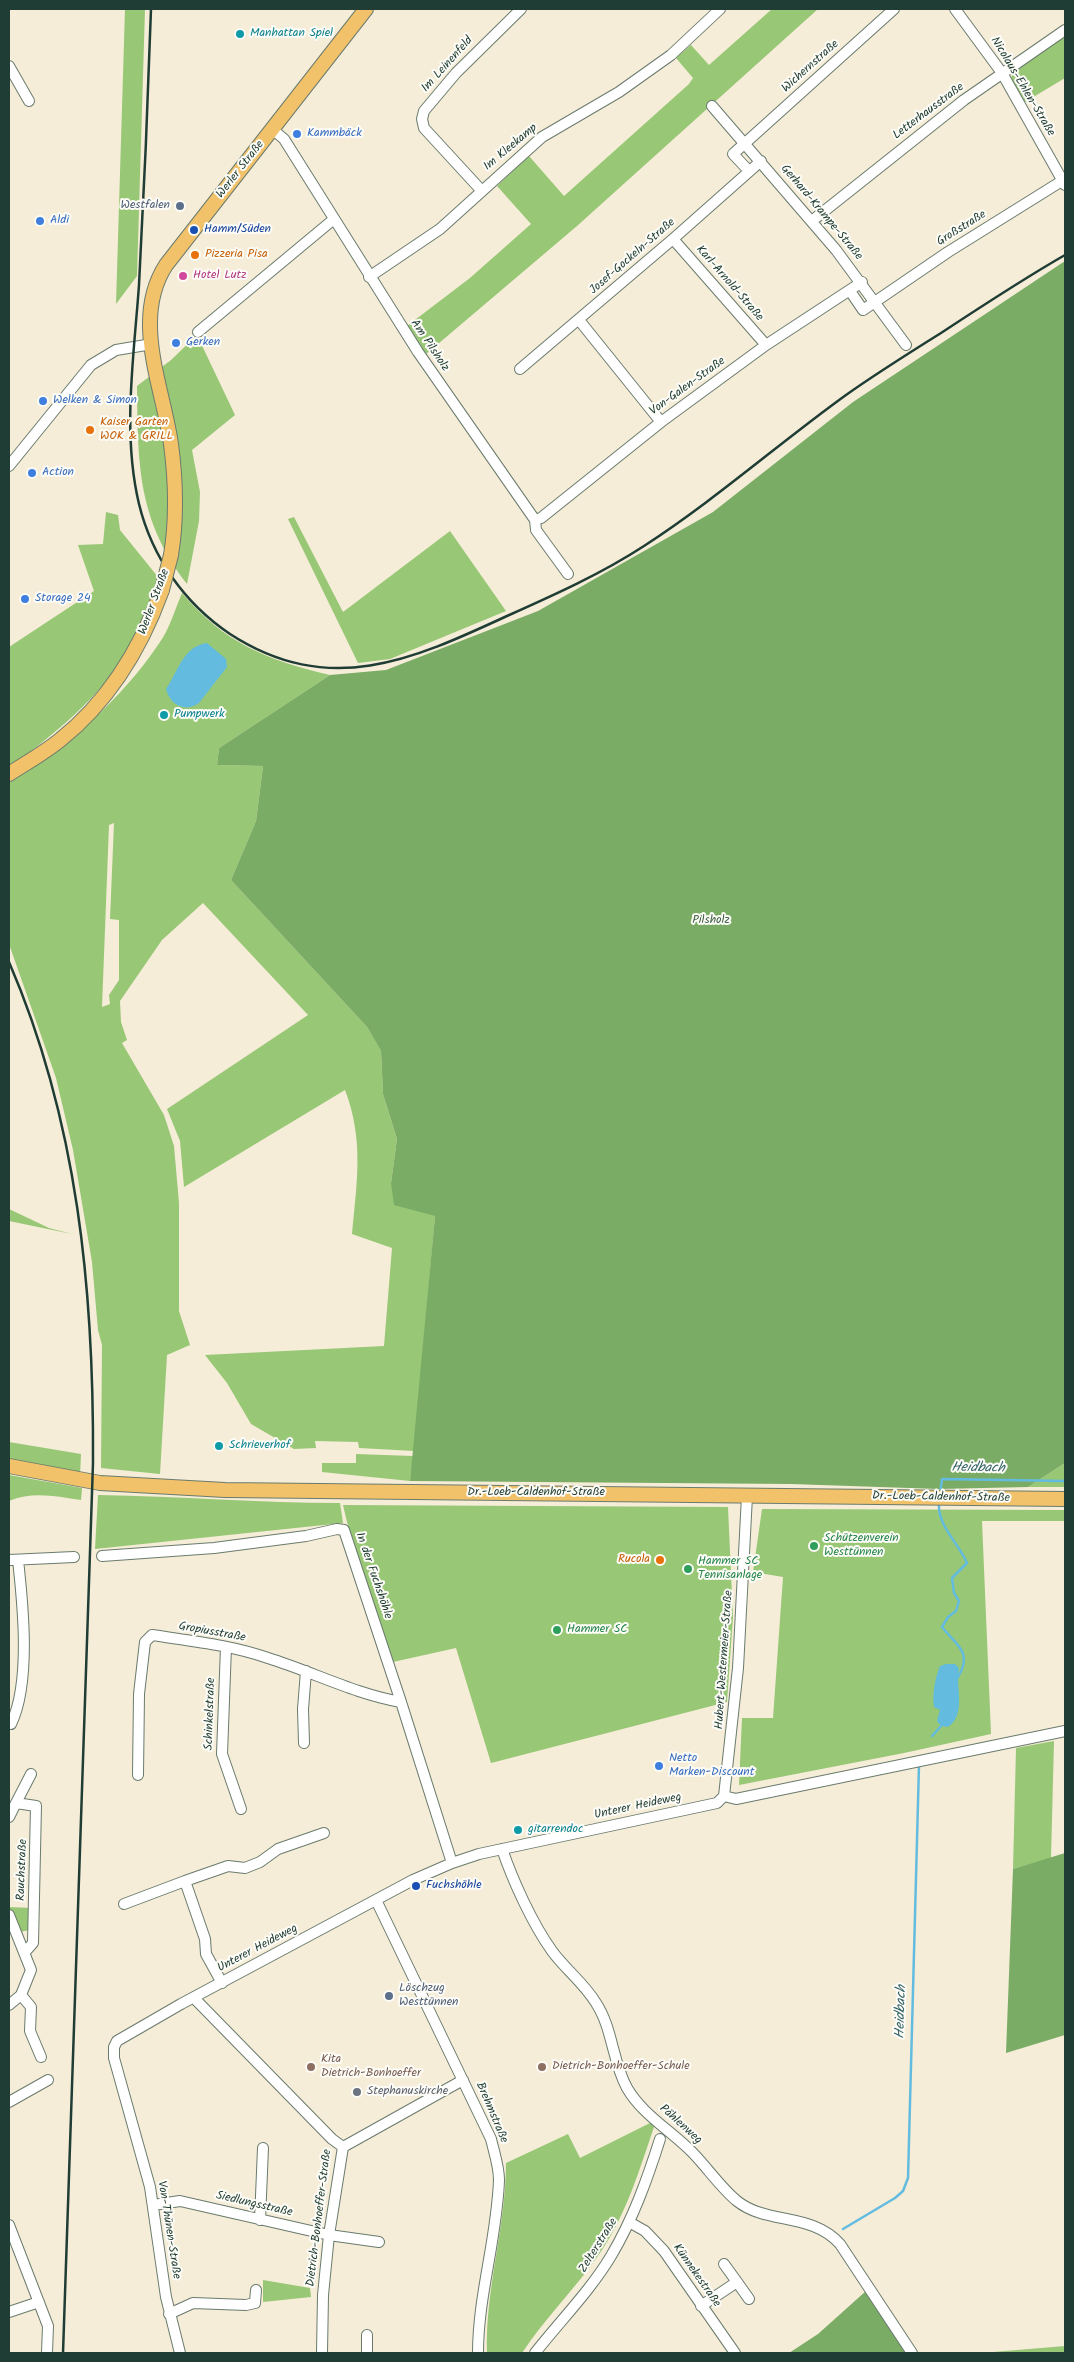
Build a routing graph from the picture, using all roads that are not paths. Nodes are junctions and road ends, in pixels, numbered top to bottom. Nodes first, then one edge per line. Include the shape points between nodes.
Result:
1 (366, 9) edge
2 (521, 9) edge
3 (720, 9) edge
4 (894, 9) edge
5 (955, 9) edge
6 (1065, 30) edge
7 (9, 66) edge
8 (1002, 73) junction
9 (29, 101) dead end
10 (712, 106) dead end
11 (272, 129) junction
12 (744, 144) junction
13 (761, 161) junction
14 (749, 171) junction
15 (1064, 181) edge
16 (481, 190) junction
17 (334, 219) junction
18 (813, 220) junction
19 (673, 239) junction
20 (369, 277) junction
21 (862, 282) junction
22 (850, 291) junction
23 (876, 301) junction
24 (579, 320) junction
25 (198, 332) dead end
26 (152, 344) junction
27 (906, 345) dead end
28 (766, 346) junction
29 (520, 369) dead end
30 (661, 422) junction
31 (9, 466) edge
32 (535, 520) junction
33 (568, 574) dead end
34 (9, 774) edge
35 (9, 1466) edge
36 (747, 1496) junction
37 (1065, 1499) edge
38 (102, 1556) dead end
39 (74, 1557) dead end
40 (13, 1560) edge
41 (226, 1647) junction
42 (306, 1671) junction
43 (402, 1702) junction
44 (10, 1724) edge
45 (1065, 1731) edge
46 (304, 1742) dead end
47 (31, 1774) dead end
48 (138, 1775) dead end
49 (724, 1796) junction
50 (16, 1803) junction
51 (241, 1809) dead end
52 (9, 1817) edge
53 (324, 1833) dead end
54 (502, 1849) junction
55 (452, 1863) junction
56 (185, 1880) junction
57 (376, 1900) junction
58 (124, 1904) dead end
59 (9, 1915) edge
60 (25, 1952) junction
61 (222, 1983) junction
62 (21, 1995) junction
63 (194, 1998) junction
64 (9, 2005) edge
65 (114, 2054) joint
66 (41, 2057) dead end
67 (48, 2080) dead end
68 (463, 2080) junction
69 (9, 2102) edge
70 (660, 2139) dead end
71 (343, 2147) junction
72 (263, 2148) dead end
73 (153, 2205) junction
74 (260, 2220) junction
75 (629, 2222) junction
76 (9, 2225) edge
77 (329, 2235) junction
78 (379, 2242) dead end
79 (724, 2264) dead end
80 (737, 2282) junction
81 (256, 2290) dead end
82 (749, 2299) dead end
83 (39, 2302) junction
84 (702, 2306) junction
85 (9, 2312) edge
86 (169, 2314) junction
87 (367, 2336) dead end
88 (48, 2353) edge
89 (180, 2353) edge
90 (322, 2353) edge
91 (367, 2353) edge
92 (478, 2353) edge
93 (535, 2353) edge
94 (735, 2353) edge
95 (912, 2353) edge

1 - 11 main road, Werler Straße
2 - 16 street, Im Leinenfeld via 456,73 424,111 422,119 424,128
3 - 16 street, Im Kleekamp via 671,55 619,92 542,137
4 - 12 street, Wichernstraße
5 - 8 street, Nicolaus-Ehlen-Straße
6 - 8 street, Letterhausstraße
7 - 9 street
8 - 15 street, Nicolaus-Ehlen-Straße
8 - 18 street, Letterhausstraße via 914,138
10 - 12 street, Gerhard-Krampe-Straße
11 - 17 street, Am Pilsholz via 284,138
11 - 26 main road, Werler Straße via 160,274 153,292 150,315
12 - 13 street, Gerhard-Krampe-Straße
12 - 14 street via 733,154
13 - 14 street, Josef-Gockeln-Straße
13 - 18 street, Gerhard-Krampe-Straße
14 - 19 street, Josef-Gockeln-Straße
15 - 23 street, Großstraße via 948,252
16 - 20 street, Im Kleekamp via 440,228
17 - 20 street, Am Pilsholz
17 - 25 street
18 - 21 street, Gerhard-Krampe-Straße
19 - 24 street, Josef-Gockeln-Straße
19 - 28 street, Karl-Arnold-Straße
20 - 32 street, Am Pilsholz
21 - 22 street, Von-Galen-Straße
21 - 23 street, Gerhard-Krampe-Straße
22 - 23 street via 863,310
22 - 28 street, Von-Galen-Straße
23 - 27 street, Gerhard-Krampe-Straße
24 - 29 street, Josef-Gockeln-Straße
24 - 30 street
26 - 31 street via 116,350 90,365
26 - 34 main road, Werler Straße, bridge via 174,470 175,525 162,590 138,646 112,686 60,740
28 - 30 street, Von-Galen-Straße
30 - 32 street, Von-Galen-Straße
32 - 33 street, Am Pilsholz via 536,530
35 - 36 main road, Dr.-Loeb-Caldenhof-Straße via 100,1483 225,1490
36 - 37 main road, Dr.-Loeb-Caldenhof-Straße
36 - 49 street, Hubert-Westermeier-Straße via 738,1668
38 - 43 street, In der Fuchshöhle via 214,1548 344,1530
39 - 40 street
40 - 44 street via 23,1610 21,1686 16,1714
41 - 42 street, Gropiusstraße
41 - 48 street, Gropiusstraße via 152,1635 145,1642 139,1694
41 - 51 street, Schinkelstraße via 222,1754
42 - 43 street, Gropiusstraße via 372,1697
42 - 46 street via 302,1709
43 - 55 street, In der Fuchshöhle
45 - 49 street, Unterer Heideweg via 736,1799
47 - 50 street
49 - 54 street, Unterer Heideweg via 717,1803
50 - 52 street
50 - 60 street, Rauchstraße via 36,1806 33,1943
53 - 56 street via 278,1849 245,1868 228,1866
54 - 55 street, Unterer Heideweg
54 - 95 street, Pählenweg via 526,1905 552,1951 597,2003 610,2032 626,2087 638,2102 691,2151 738,2202 830,2233
55 - 57 street, Unterer Heideweg
56 - 58 street
56 - 61 street via 205,1939 206,1954
57 - 61 street, Unterer Heideweg
57 - 68 street, Brehmstraße
59 - 60 street, Rauchstraße
60 - 62 street, Rauchstraße via 31,1970
61 - 63 street, Unterer Heideweg
62 - 64 street, Rauchstraße
62 - 66 street via 31,2007 30,2031
63 - 65 street, Unterer Heideweg via 121,2038 115,2044
63 - 71 street, Dietrich-Bonhoeffer-Straße via 273,2081
65 - 73 street, Von-Thünen-Straße via 118,2080
67 - 69 street
68 - 71 street
68 - 92 street, Brehmstraße via 491,2139 499,2180 480,2315
70 - 75 street, Zelterstraße
71 - 77 street, Dietrich-Bonhoeffer-Straße
72 - 74 street
73 - 74 street, Siedlungsstraße via 180,2201
73 - 86 street, Von-Thünen-Straße
74 - 77 street, Siedlungsstraße
75 - 84 street, Künnekestraße via 645,2231 664,2251
75 - 93 street, Zelterstraße via 609,2258
76 - 83 street
77 - 78 street, Siedlungsstraße
77 - 90 street, Dietrich-Bonhoeffer-Straße
79 - 80 street
80 - 82 street
80 - 84 street
81 - 86 street via 255,2303 193,2303
83 - 85 street
83 - 88 street via 48,2326
84 - 94 street, Künnekestraße
86 - 89 street, Von-Thünen-Straße
87 - 91 street

